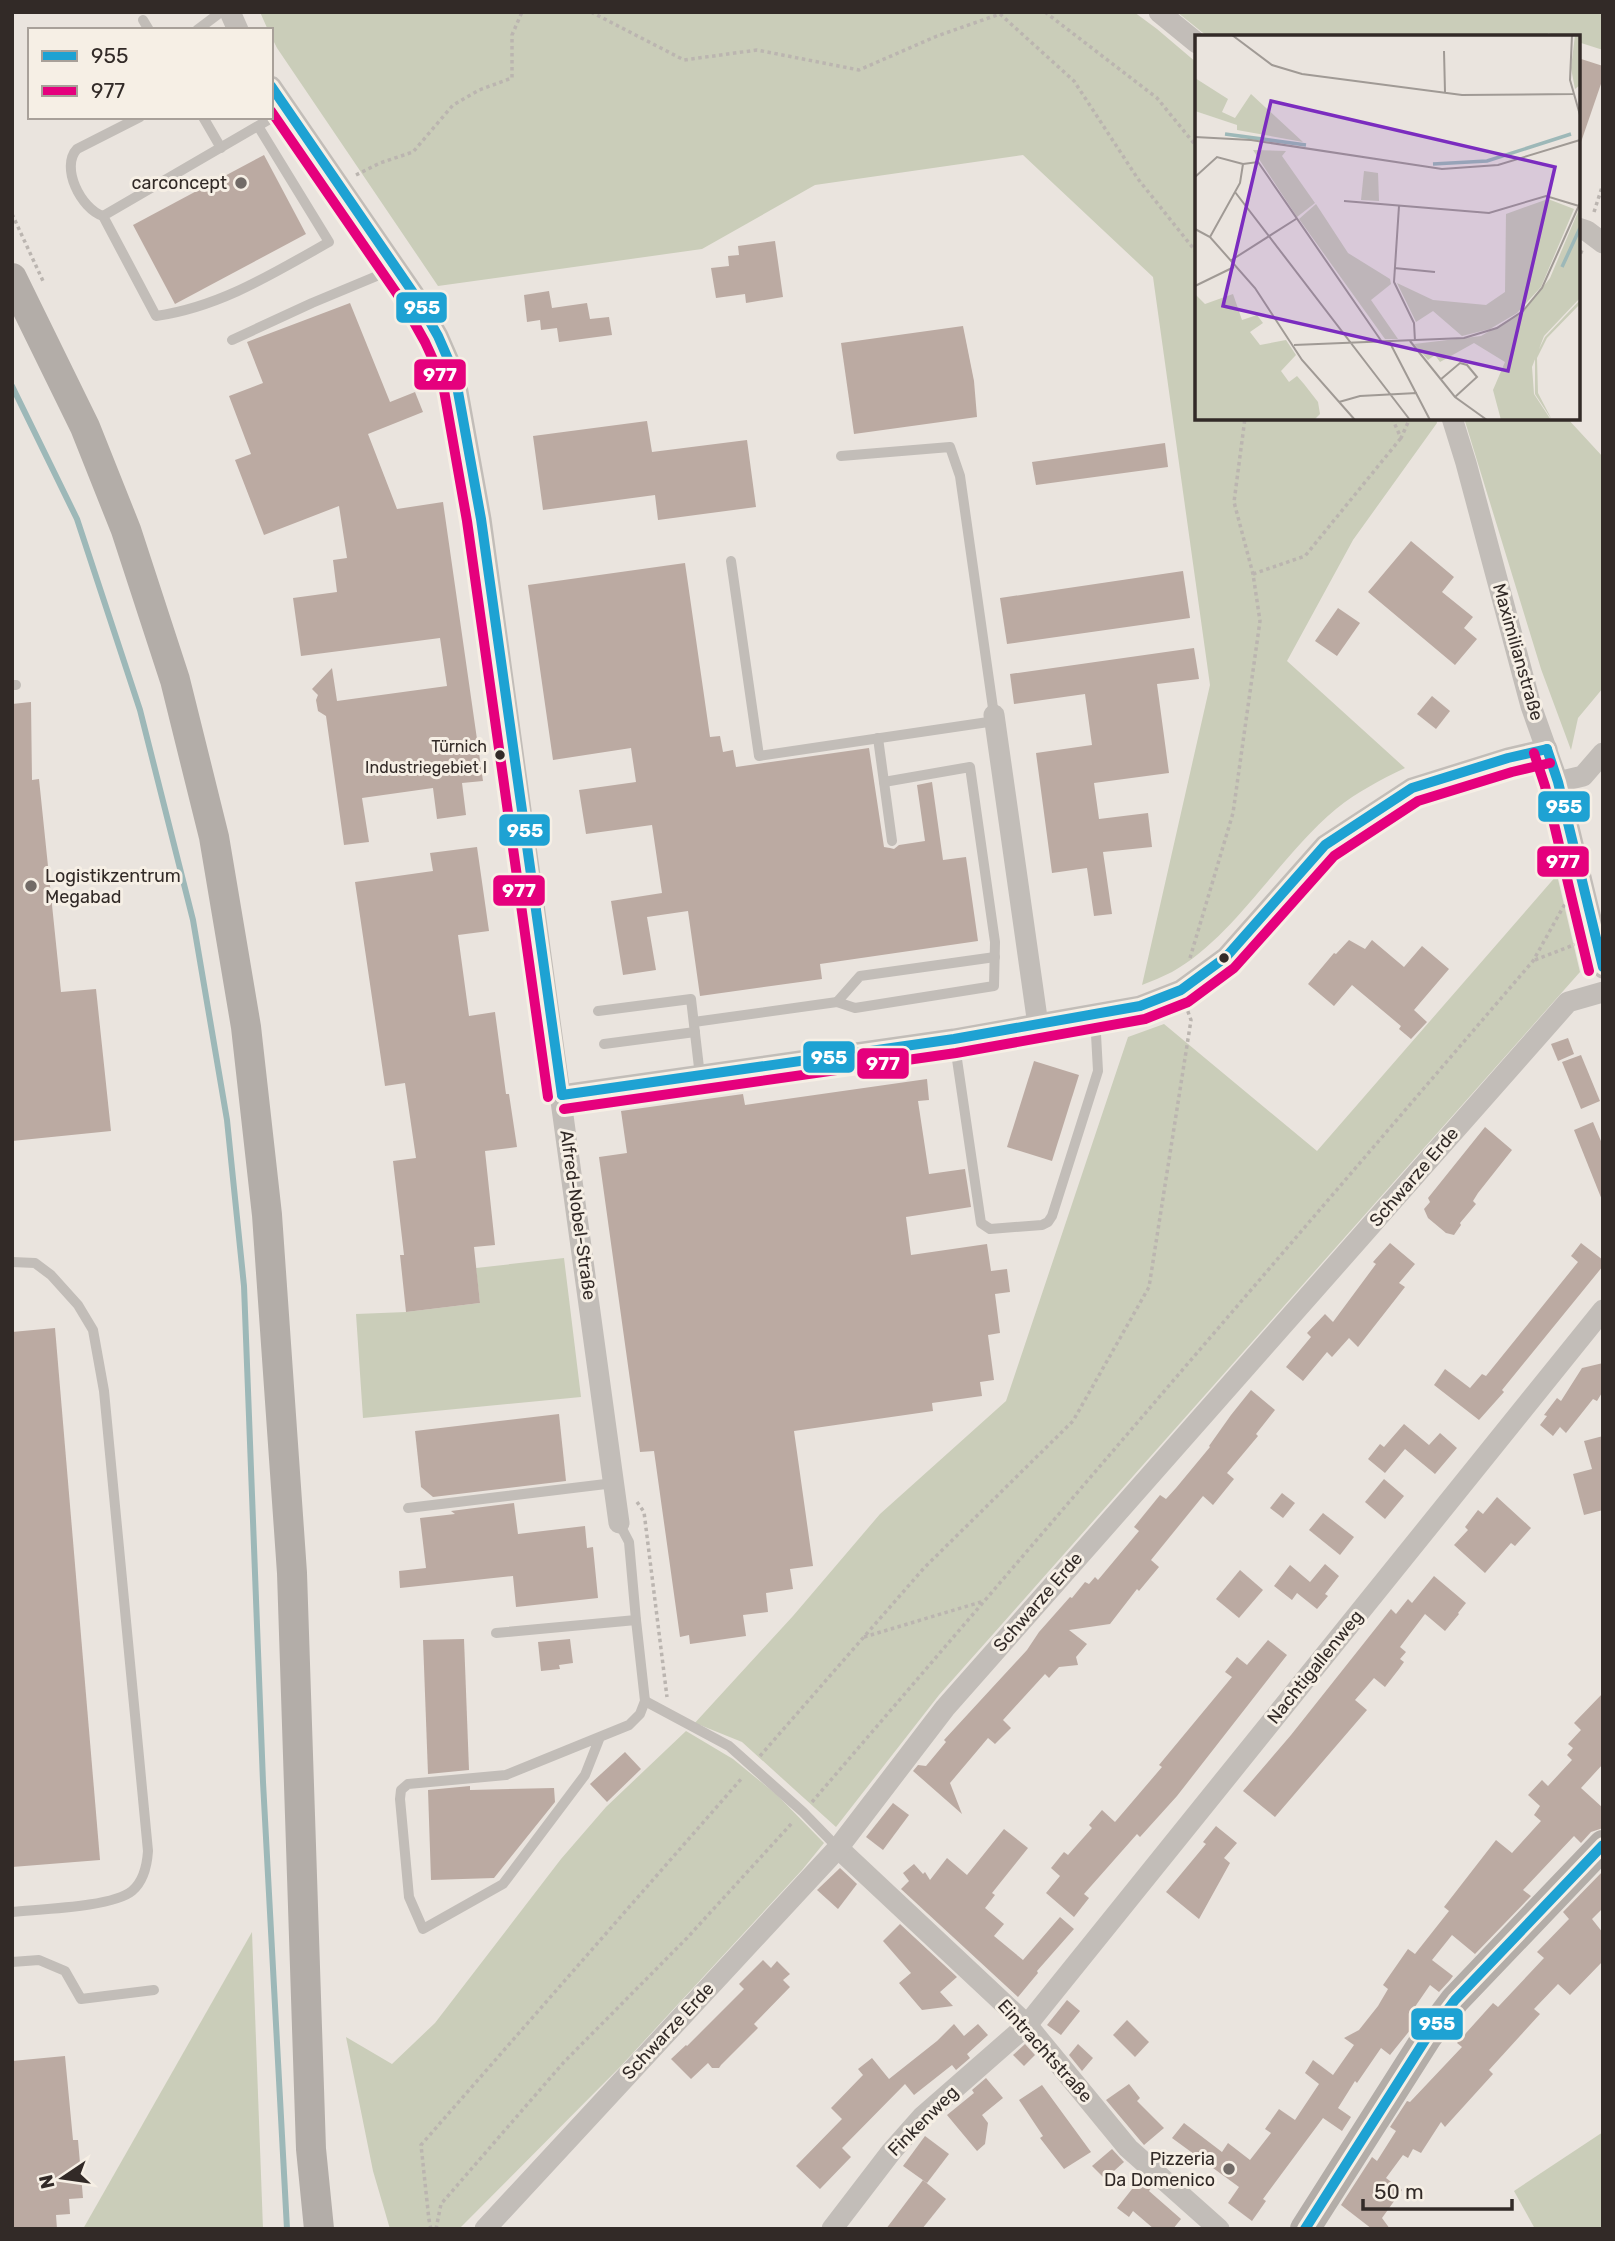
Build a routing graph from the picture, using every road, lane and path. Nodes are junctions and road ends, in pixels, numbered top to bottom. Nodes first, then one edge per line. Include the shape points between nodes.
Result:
1 (221, 12) edge
2 (230, 12) edge
3 (522, 12) edge
4 (591, 12) edge
5 (1045, 12) edge
6 (1159, 12) edge
7 (1001, 13) edge
8 (200, 28) edge
9 (237, 28) edge
10 (1195, 41) edge
11 (273, 89) edge
12 (287, 109) junction
13 (273, 117) edge
14 (135, 119) edge
15 (204, 119) edge
16 (270, 119) edge
17 (258, 126) junction
18 (1195, 145) edge
19 (221, 148) junction
20 (338, 183) junction
21 (1603, 184) edge
22 (1603, 205) edge
23 (1595, 208) junction
24 (103, 216) junction
25 (1590, 234) edge
26 (1195, 250) edge
27 (396, 268) junction
28 (12, 278) edge
29 (232, 340) dead end
30 (1245, 420) edge
31 (1393, 420) edge
32 (1409, 420) edge
33 (1453, 420) edge
34 (1401, 438) junction
35 (841, 456) dead end
36 (731, 561) dead end
37 (1253, 574) junction
38 (995, 718) junction
39 (878, 738) junction
40 (1547, 749) junction
41 (1603, 753) edge
42 (884, 782) junction
43 (1558, 782) junction
44 (892, 841) dead end
45 (1581, 877) junction
46 (1599, 936) edge
47 (995, 957) junction
48 (1532, 961) junction
49 (1603, 968) edge
50 (1181, 990) junction
51 (1603, 992) edge
52 (837, 1002) junction
53 (598, 1011) dead end
54 (1095, 1016) junction
55 (1038, 1025) junction
56 (694, 1027) junction
57 (954, 1039) junction
58 (604, 1044) dead end
59 (701, 1076) junction
60 (562, 1096) junction
61 (12, 1262) edge
62 (1603, 1310) edge
63 (614, 1483) junction
64 (408, 1508) dead end
65 (619, 1523) joint
66 (983, 1601) junction
67 (636, 1620) junction
68 (496, 1633) dead end
69 (864, 1637) junction
70 (645, 1701) junction
71 (600, 1737) junction
72 (752, 1766) junction
73 (803, 1812) junction
74 (1603, 1845) edge
75 (838, 1848) junction
76 (12, 1912) edge
77 (12, 1962) edge
78 (154, 1990) dead end
79 (1027, 2025) junction
80 (318, 2229) edge
81 (434, 2229) edge
82 (485, 2229) edge
83 (832, 2229) edge
84 (1219, 2229) edge
85 (1305, 2229) edge

1 - 8 lane
2 - 9 street
3 - 20 path via 512,35 512,78 478,89 453,105 413,152
4 - 7 path via 684,60 757,50 859,70
5 - 18 path via 1157,99
6 - 10 street
7 - 26 path via 1074,81 1138,179
11 - 12 street, Alfred-Nobel-Straße
12 - 13 lane
12 - 20 street, Alfred-Nobel-Straße
14 - 24 lane via 71,155 73,179 82,198 93,213
15 - 19 lane
16 - 17 lane
17 - 19 lane
17 - 24 lane via 329,242 250,286 184,312 156,316
19 - 24 lane
20 - 27 street, Alfred-Nobel-Straße
21 - 23 path
22 - 23 path
23 - 25 path
27 - 29 lane
27 - 60 street, Alfred-Nobel-Straße via 438,336 455,375 463,414
28 - 80 main road via 85,427 126,530 175,680 214,837 246,1027 267,1215 292,1573 311,2149
30 - 37 path via 1234,502
31 - 34 path
32 - 34 path
33 - 40 street, Maximilianstraße via 1531,706
34 - 37 path via 1306,556
35 - 38 lane via 950,447 960,476
36 - 39 lane via 759,756
37 - 50 path via 1259,621 1233,813
38 - 39 lane
38 - 55 street
39 - 42 lane
40 - 43 street, Maximilianstraße
40 - 50 street via 1412,788 1358,823 1325,845 1226,957
41 - 43 street via 1583,776
42 - 44 lane
42 - 47 lane via 970,767
43 - 45 street, Maximilianstraße
45 - 46 street, Maximilianstraße
45 - 48 path
46 - 48 path
46 - 49 street, Maximilianstraße
47 - 52 lane via 860,976
47 - 52 lane via 994,986 855,1008
48 - 66 path
50 - 54 street
50 - 69 path via 1191,1020 1149,1287 1073,1421 924,1568
51 - 75 street, Schwarze Erde via 1569,1002 1559,1012 945,1708
52 - 56 lane
53 - 56 lane via 691,999
54 - 55 street
54 - 57 lane via 1098,1072 1052,1216 1042,1225 990,1229 981,1223
55 - 57 street
56 - 58 lane
56 - 59 lane
57 - 59 street
59 - 60 street
60 - 63 street, Alfred-Nobel-Straße
61 - 76 lane via 35,1263 51,1275 93,1329 104,1391 148,1851 147,1870 133,1891 113,1901
62 - 79 street, Nachtigallenweg
63 - 64 lane
63 - 65 street, Alfred-Nobel-Straße
65 - 67 lane via 629,1542
66 - 69 path
66 - 73 path
67 - 68 lane
67 - 70 lane
69 - 72 path
70 - 71 lane via 629,1725
70 - 72 lane via 729,1745
71 - 71 lane via 585,1775 503,1884 423,1929 409,1897 401,1790 408,1784 506,1775
72 - 73 lane
72 - 81 path via 421,2145 429,2220
73 - 75 lane
73 - 81 path via 564,2062 441,2204
74 - 85 main road via 1455,2000
75 - 79 street, Eintrachtstraße
75 - 82 street, Schwarze Erde
77 - 78 lane via 39,1959 65,1971 81,1999
79 - 83 street, Finkenweg via 922,2117
79 - 84 street, Eintrachtstraße via 1128,2148

